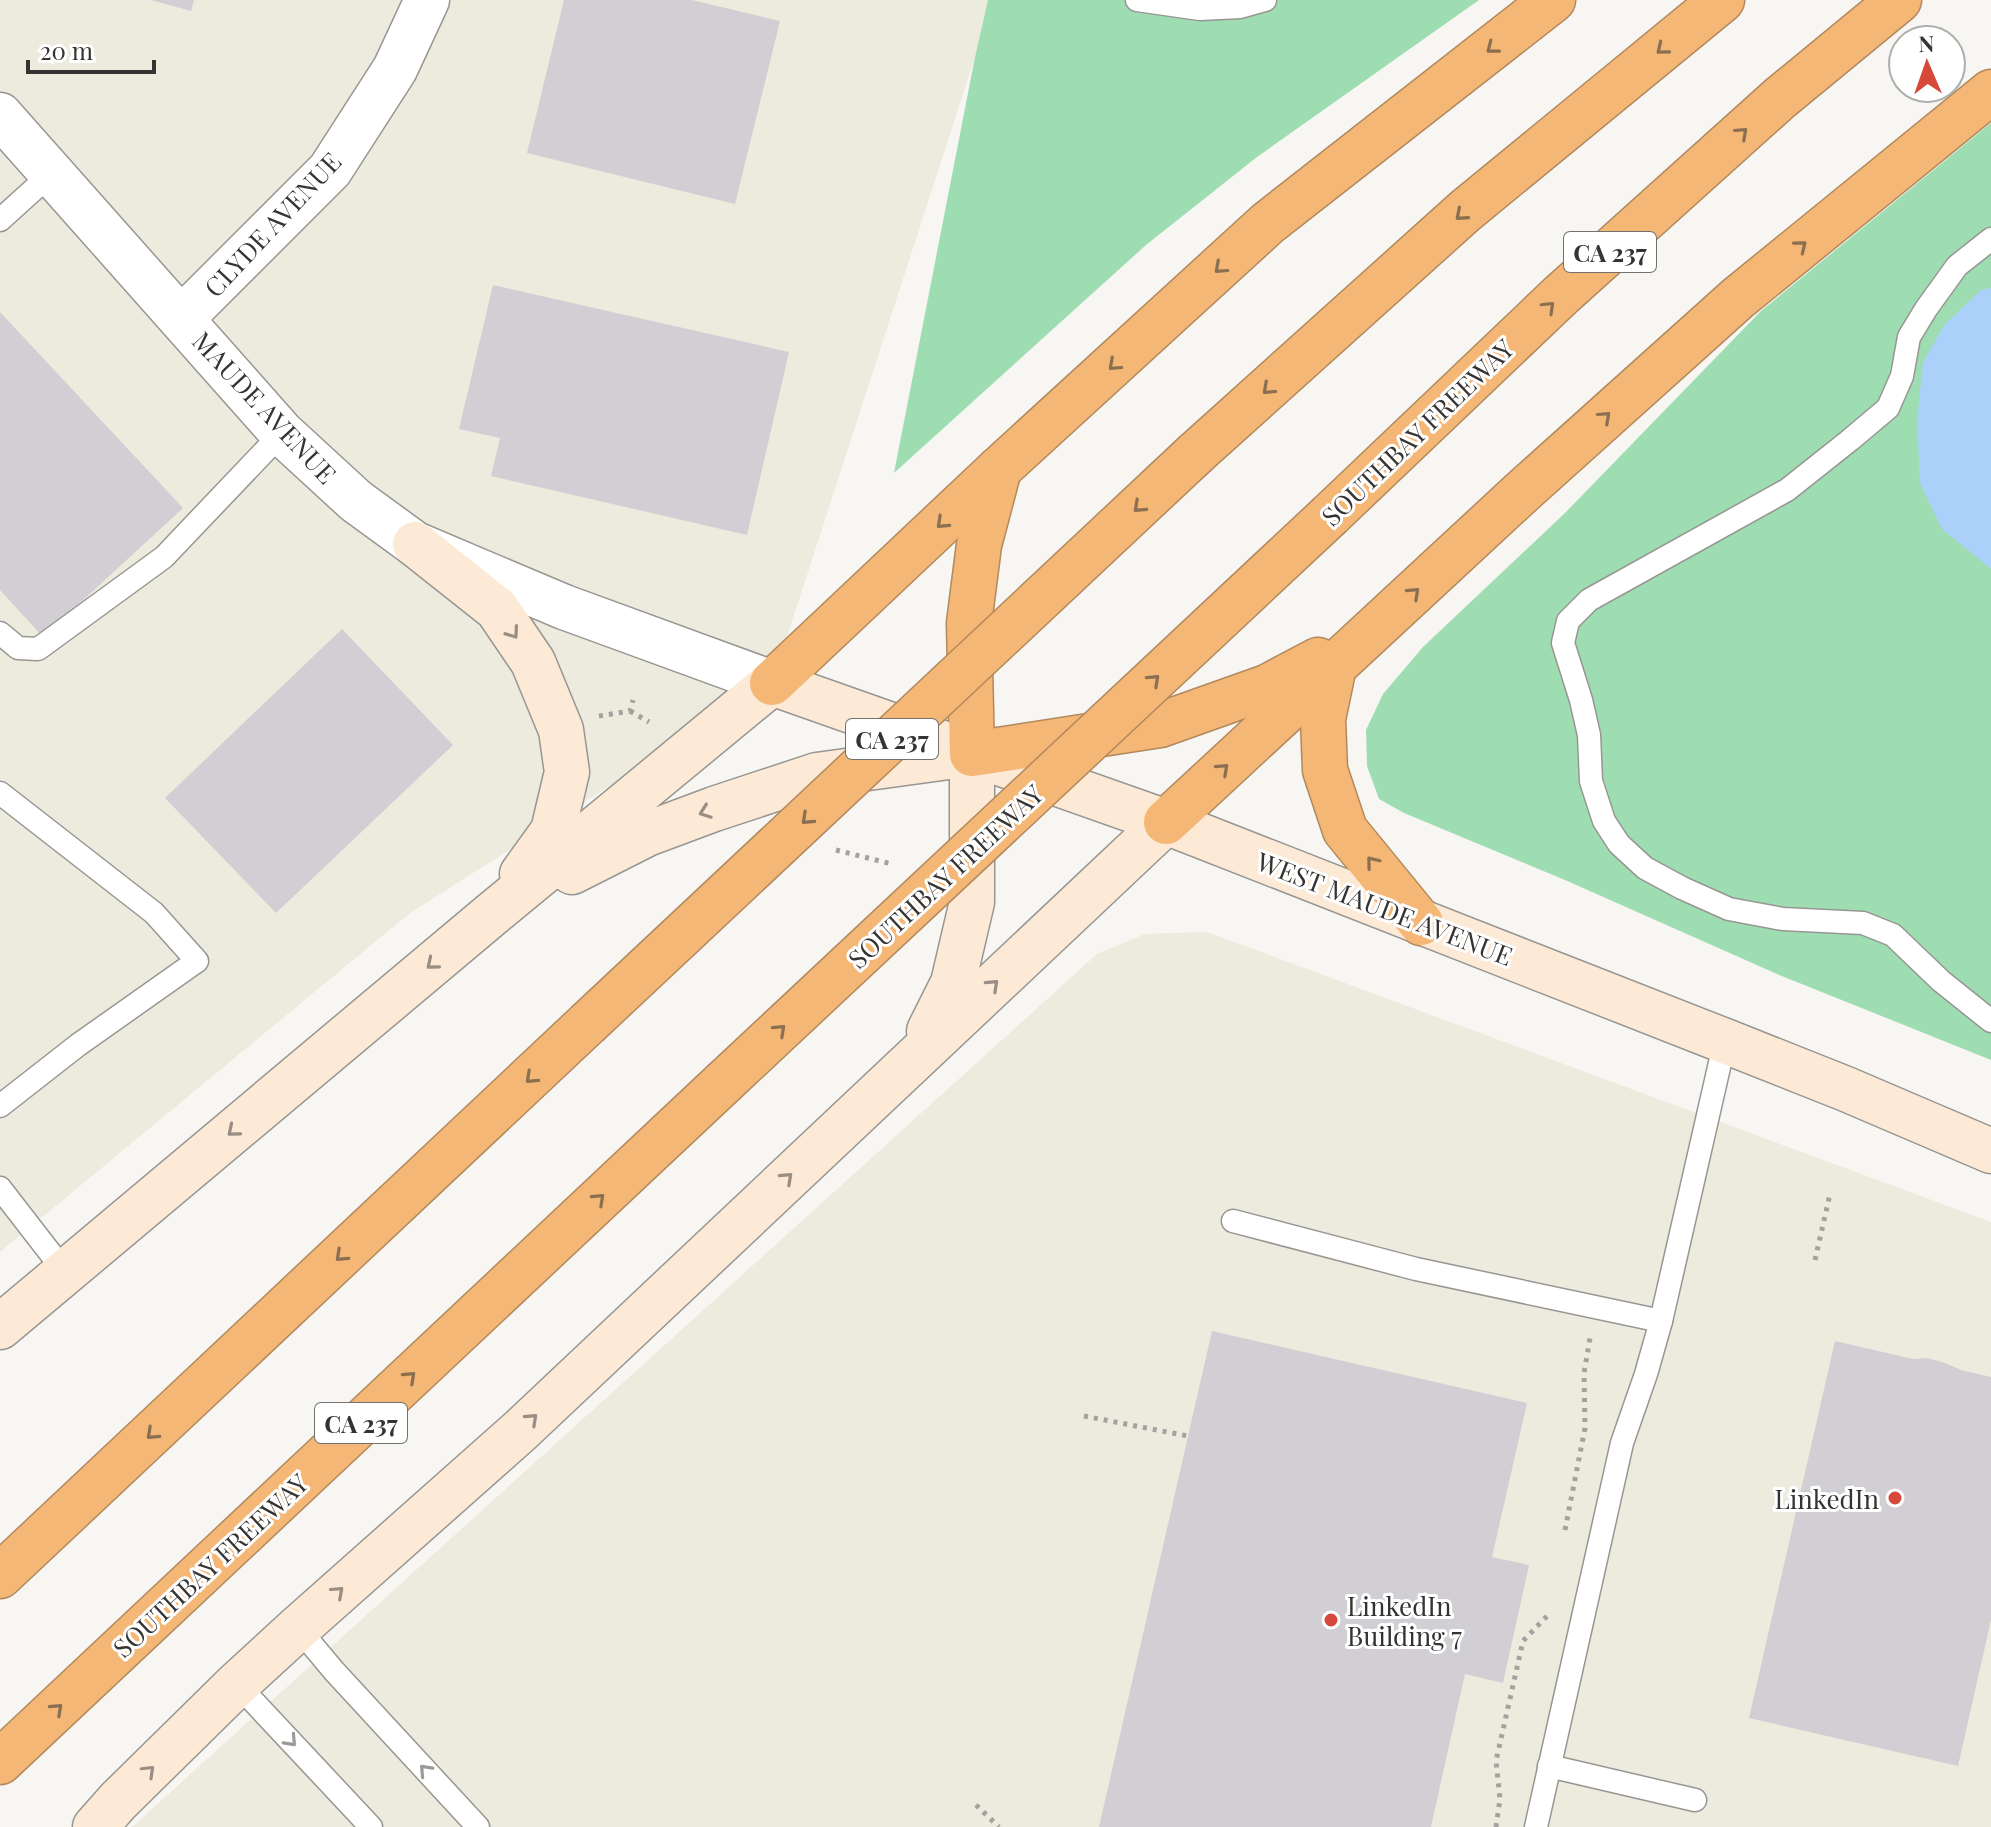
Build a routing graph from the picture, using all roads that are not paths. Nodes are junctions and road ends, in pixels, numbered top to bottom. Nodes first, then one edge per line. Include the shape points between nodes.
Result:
1 (427, 0) edge
2 (1137, 0) edge
3 (1265, 0) edge
4 (1553, 0) edge
5 (1722, 0) edge
6 (1899, 0) edge
7 (1991, 92) edge
8 (0, 115) edge
9 (52, 173) junction
10 (0, 220) edge
11 (1991, 239) edge
12 (182, 318) junction
13 (282, 433) junction
14 (999, 469) junction
15 (415, 544) junction
16 (1373, 631) junction
17 (0, 633) edge
18 (1334, 666) junction
19 (772, 683) junction
20 (972, 754) junction
21 (0, 793) edge
22 (1166, 822) junction
23 (492, 914) junction
24 (1421, 923) junction
25 (1991, 1021) edge
26 (1725, 1041) junction
27 (916, 1057) junction
28 (0, 1106) edge
29 (1991, 1151) edge
30 (0, 1188) edge
31 (1233, 1221) dead end
32 (65, 1272) junction
33 (1661, 1321) junction
34 (0, 1327) edge
35 (0, 1576) edge
36 (298, 1628) junction
37 (237, 1684) junction
38 (0, 1762) edge
39 (1549, 1766) junction
40 (1695, 1800) dead end
41 (95, 1827) edge
42 (371, 1827) edge
43 (478, 1827) edge
44 (1536, 1827) edge

1 - 12 street, CLYDE AVENUE via 395,69 330,170
2 - 3 lane via 1200,9
4 -> 14 highway via 1268,223
5 -> 35 highway, CA 237, bridge via 1465,211 1196,453
38 -> 6 highway, SOUTHBAY FREEWAY / CA 237, bridge via 1573,285 1780,98
16 -> 7 highway via 1738,298
8 - 9 street, MAUDE AVENUE
9 - 10 lane
9 - 12 street, MAUDE AVENUE
11 - 25 lane via 1957,266 1926,309 1909,337 1902,376 1888,408 1787,490 1589,600 1568,621 1563,643 1581,700 1591,781 1604,821 1645,868 1729,909 1783,919 1863,923 1893,935
12 - 13 street, MAUDE AVENUE
13 - 15 street, MAUDE AVENUE via 356,501
13 - 17 lane via 164,557 38,649 18,648
14 -> 19 highway
14 - 20 highway via 979,545 969,623
15 - 19 street, MAUDE AVENUE via 564,607
15 -> 23 main road via 497,609 533,662 561,730 567,772 553,831
16 - 18 highway
16 - 20 highway via 1267,687 1160,725
22 -> 18 highway
24 -> 18 highway via 1345,830 1325,770 1323,719
19 - 20 main road, WEST MAUDE AVENUE
19 - 23 main road
20 - 22 main road, WEST MAUDE AVENUE
20 -> 23 main road via 817,775 714,809 647,834
20 - 27 main road via 972,902 953,983
21 - 28 lane via 154,913 197,961
22 - 24 main road, WEST MAUDE AVENUE
27 -> 22 main road
23 -> 32 main road
24 - 26 main road, WEST MAUDE AVENUE
26 - 29 main road, WEST MAUDE AVENUE
26 - 33 lane
36 -> 27 main road via 521,1430
30 - 32 lane
31 - 33 lane via 1416,1269
32 - 34 main road
33 - 39 lane via 1622,1443
36 - 37 main road
43 -> 36 lane
41 -> 37 main road
37 -> 42 lane
39 - 40 lane
39 - 44 lane

